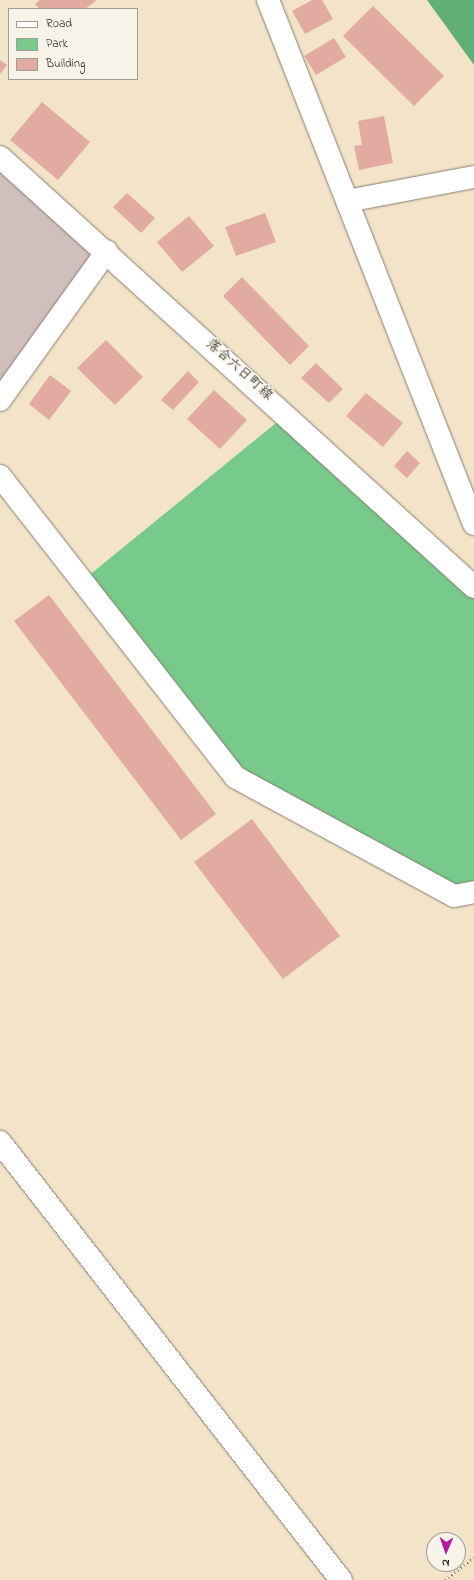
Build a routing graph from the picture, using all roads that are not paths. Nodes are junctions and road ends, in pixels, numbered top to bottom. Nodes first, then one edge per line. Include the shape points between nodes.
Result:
1 (268, 0) edge
2 (0, 157) edge
3 (474, 178) edge
4 (347, 201) junction
5 (107, 251) junction
6 (0, 400) edge
7 (0, 476) edge
8 (474, 524) edge
9 (474, 587) edge
10 (474, 892) edge
11 (0, 1142) edge
12 (341, 1580) edge

1 - 4 street
2 - 5 street, 落合六日町線
3 - 4 street
4 - 8 street
5 - 6 street
5 - 9 street, 落合六日町線
7 - 10 street via 235,777 454,896
11 - 12 street

